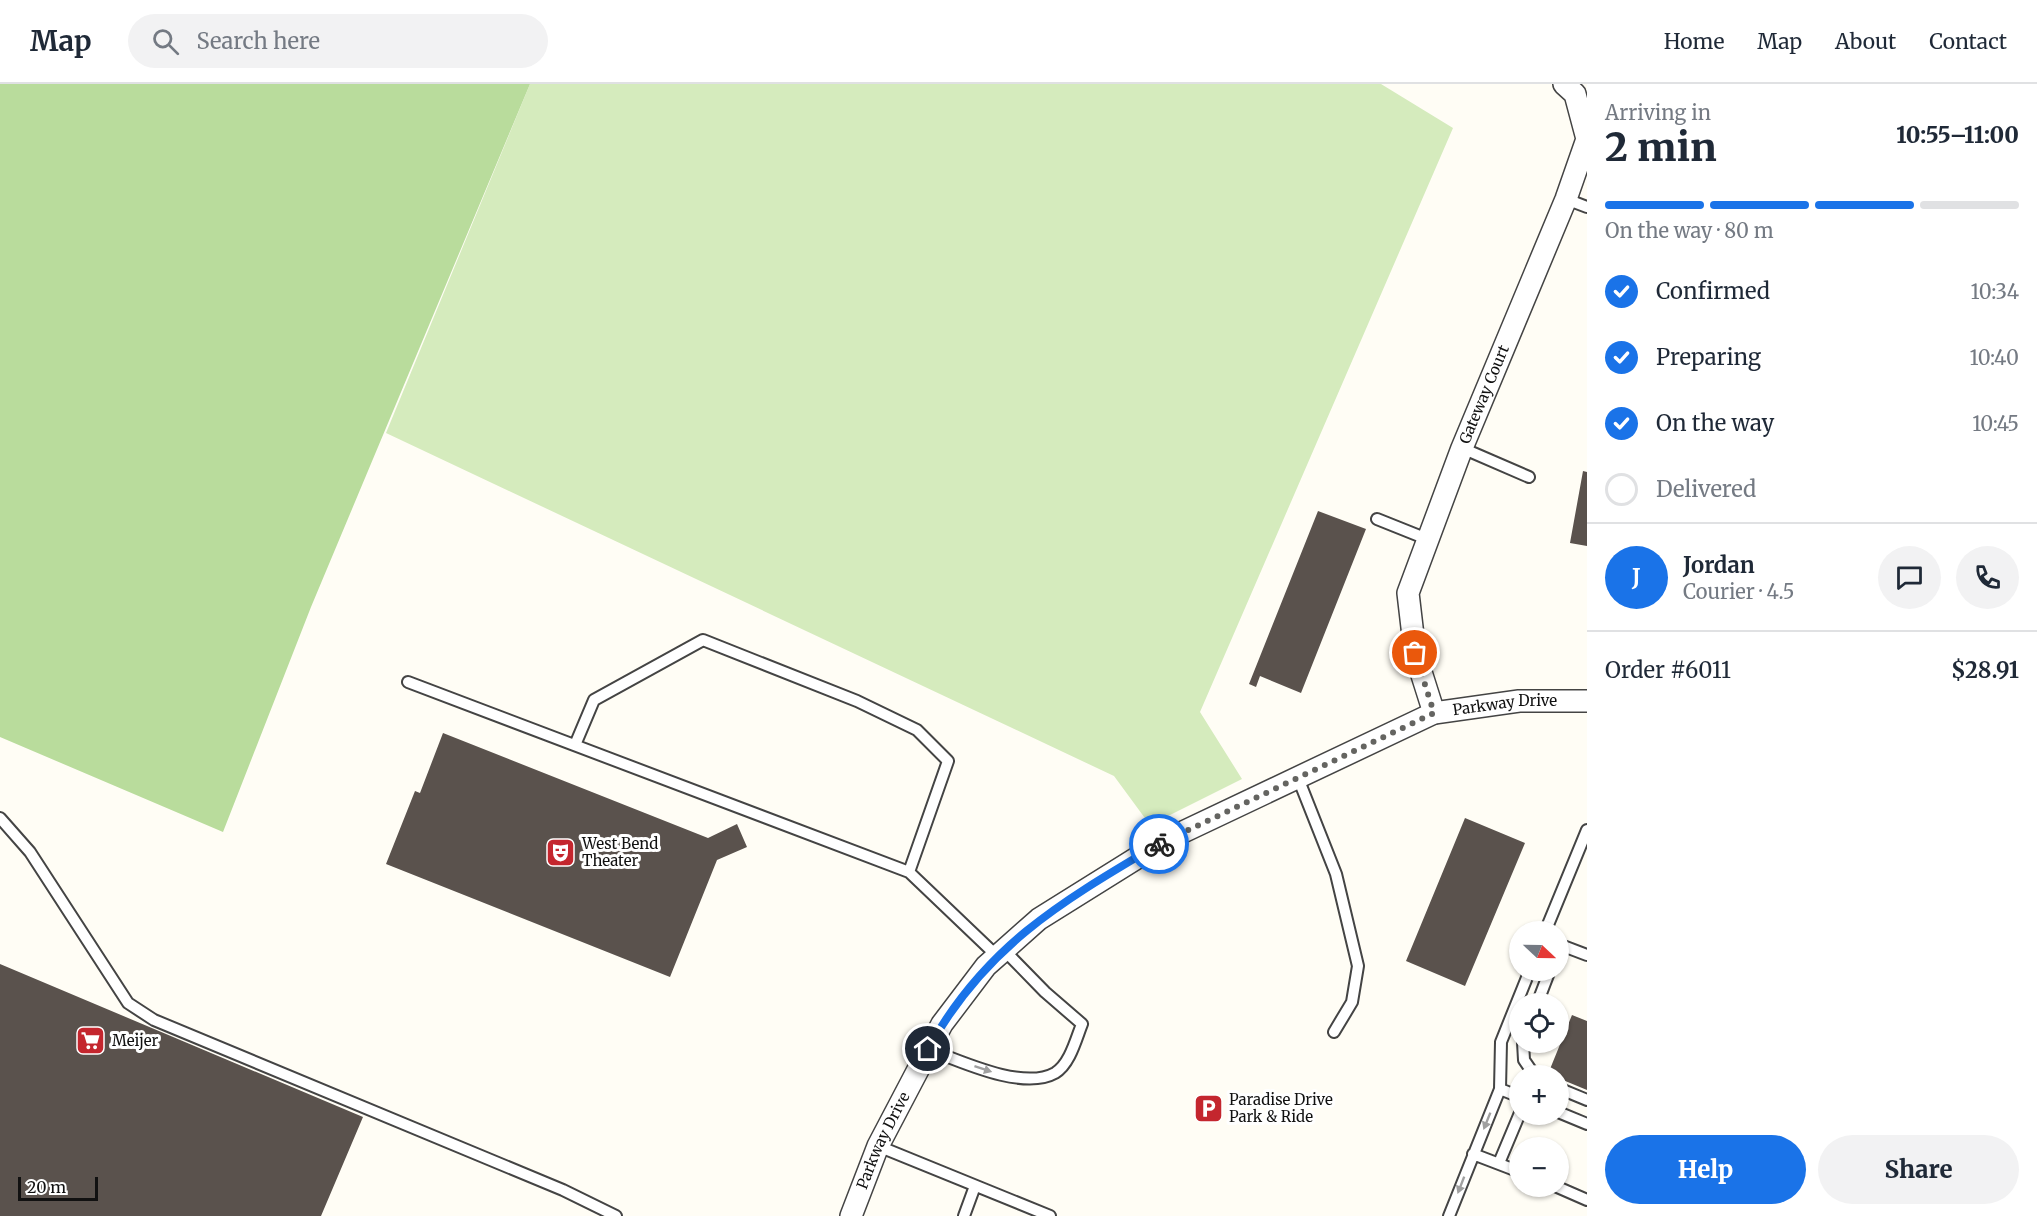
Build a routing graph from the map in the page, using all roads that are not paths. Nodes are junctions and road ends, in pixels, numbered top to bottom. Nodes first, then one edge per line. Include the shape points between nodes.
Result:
1 (1564, 84) edge
2 (1566, 199) junction
3 (1587, 207) edge
4 (1462, 448) junction
5 (1529, 477) dead end
6 (1377, 519) dead end
7 (1427, 539) junction
8 (408, 682) dead end
9 (1587, 701) edge
10 (1434, 713) junction
11 (575, 745) junction
12 (1298, 778) junction
13 (0, 818) edge
14 (1587, 830) edge
15 (909, 872) junction
16 (1550, 921) edge
17 (1569, 949) edge
18 (1000, 953) junction
19 (1587, 955) edge
20 (1526, 981) edge
21 (1334, 1032) dead end
22 (928, 1049) junction
23 (1500, 1089) junction
24 (1509, 1092) edge
25 (1569, 1093) edge
26 (1587, 1100) edge
27 (1569, 1117) edge
28 (1587, 1124) edge
29 (1515, 1125) edge
30 (878, 1146) junction
31 (1473, 1154) junction
32 (1499, 1163) junction
33 (1509, 1167) edge
34 (975, 1186) junction
35 (1569, 1192) edge
36 (1587, 1200) edge
37 (616, 1216) edge
38 (850, 1216) edge
39 (964, 1216) edge
40 (1050, 1216) edge
41 (1449, 1216) edge

1 - 2 street, Gateway Court via 1575,94 1587,139
2 - 3 lane
2 - 4 street, Gateway Court
4 - 5 lane
4 - 7 street, Gateway Court
6 - 7 lane
7 - 10 street, Gateway Court via 1408,593 1415,653
8 - 11 lane
9 - 10 street, Parkway Drive via 1519,701
10 - 12 street, Parkway Drive
11 - 15 lane
11 - 15 lane via 594,700 703,640 907,725 948,761
12 - 18 street, Parkway Drive via 1164,841 1039,919
12 - 21 lane via 1336,874 1358,966 1352,1002
13 - 37 lane via 30,852 128,1003 154,1020 563,1190
14 - 16 lane
15 - 18 lane
17 - 19 lane
18 - 22 street, Parkway Drive via 942,1024
22 -> 18 lane via 1010,1076 1041,1077 1056,1072 1066,1062 1082,1024
20 - 23 lane via 1501,1042
22 - 30 street, Parkway Drive
23 - 24 lane
23 -> 31 lane
25 - 26 lane
27 - 28 lane
29 - 32 lane
30 - 34 lane
30 - 38 street, Parkway Drive
31 - 32 lane
31 -> 41 lane
32 - 33 lane
34 - 39 lane
34 - 40 lane
35 - 36 lane

